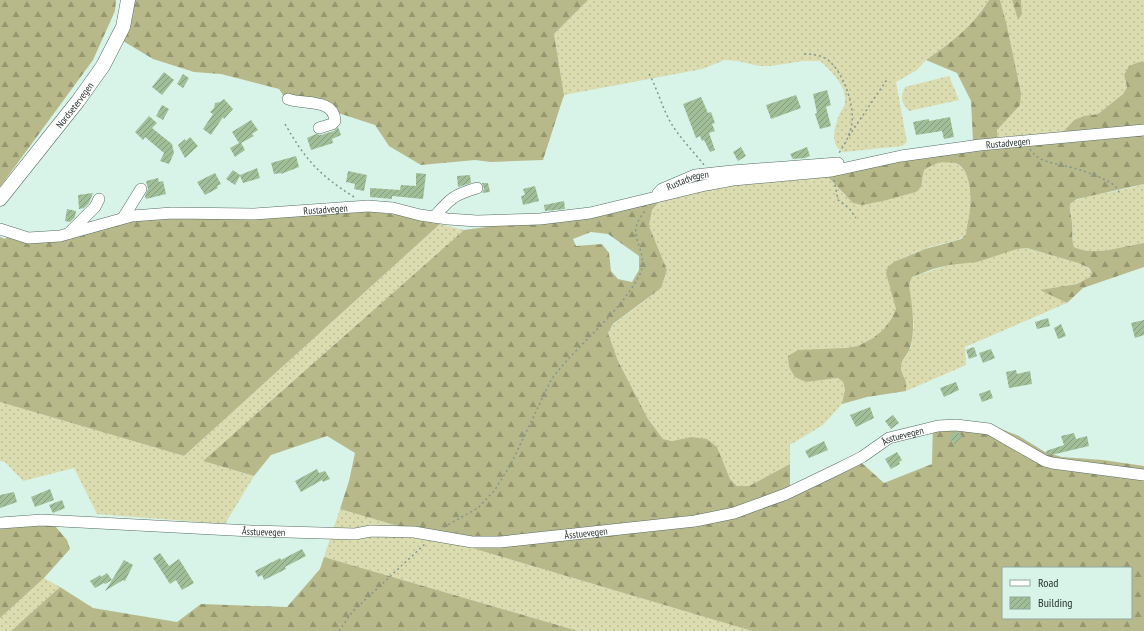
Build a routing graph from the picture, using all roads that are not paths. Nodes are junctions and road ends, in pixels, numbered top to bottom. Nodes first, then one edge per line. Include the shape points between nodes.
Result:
1 (128, 0) edge
2 (288, 99) dead end
3 (319, 128) dead end
4 (1144, 130) edge
5 (477, 188) dead end
6 (141, 189) dead end
7 (0, 199) edge
8 (99, 200) dead end
9 (434, 217) junction
10 (123, 218) junction
11 (0, 229) edge
12 (69, 233) junction
13 (1144, 475) edge
14 (0, 522) edge

1 - 7 main road, Nordsetervegen via 123,27 103,66
2 - 3 street via 327,106 335,116 335,121
4 - 9 street, Rustadvegen via 953,149 733,180 590,213 477,221
5 - 9 street via 451,198
6 - 10 street
8 - 12 street
9 - 10 street, Rustadvegen via 393,208 368,206 254,214 172,213
10 - 12 street, Rustadvegen
11 - 12 street, Rustadvegen via 28,238
13 - 14 street, Åsstuevegen via 1044,461 990,429 956,425 938,426 889,438 862,457 838,469 786,494 734,513 695,521 500,542 472,542 431,534 392,531 355,534 42,520

